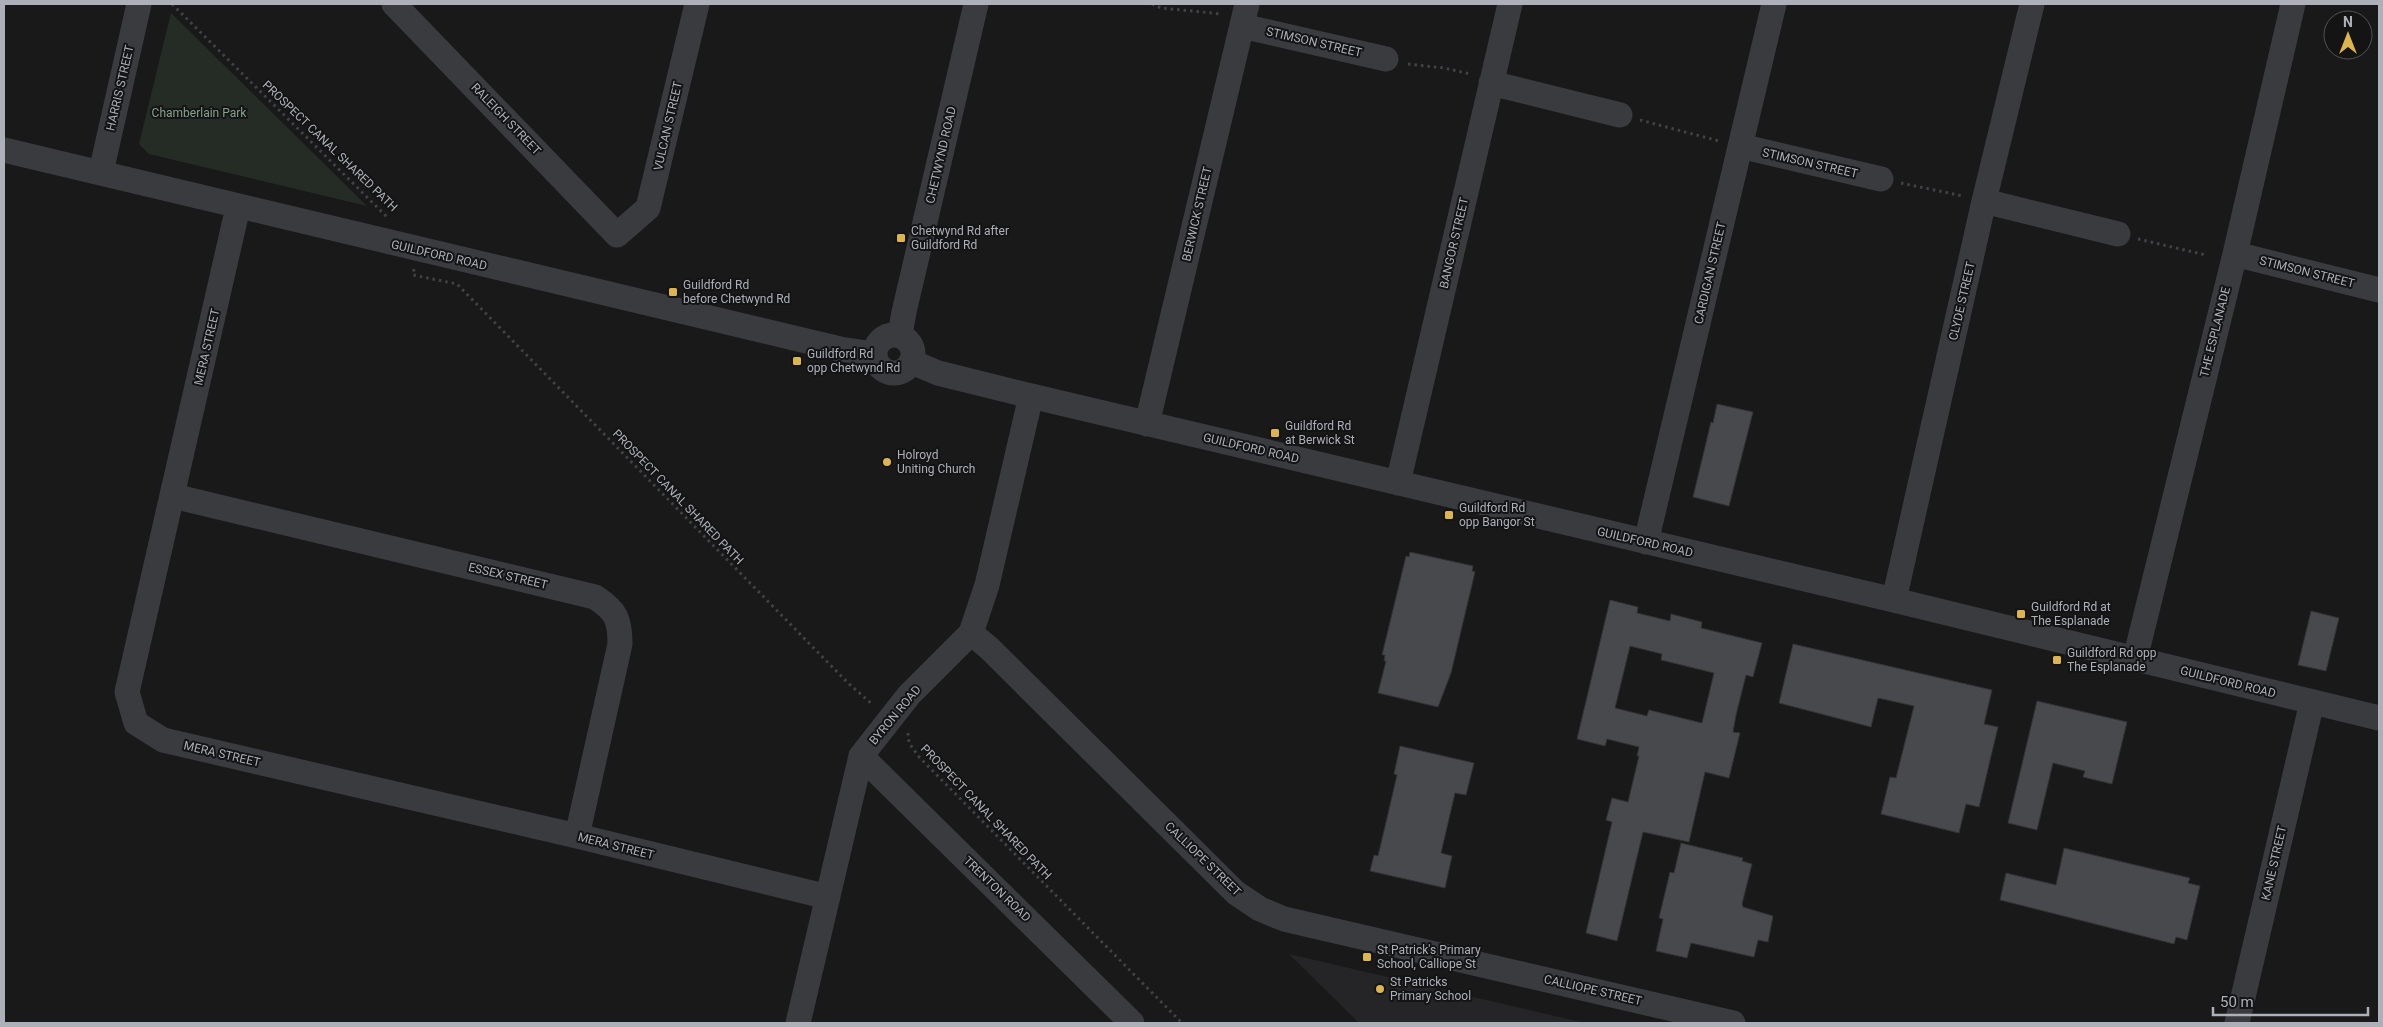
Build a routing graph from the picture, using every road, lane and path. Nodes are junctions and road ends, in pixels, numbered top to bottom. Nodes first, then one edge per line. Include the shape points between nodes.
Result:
1 (172, 4) edge
2 (394, 4) edge
3 (697, 4) edge
4 (976, 4) edge
5 (1152, 4) edge
6 (1510, 4) edge
7 (1774, 4) edge
8 (2032, 4) edge
9 (2294, 4) edge
10 (131, 9) edge
11 (416, 13) edge
12 (1238, 15) edge
13 (1386, 59) joint
14 (1491, 83) junction
15 (1620, 115) joint
16 (1740, 146) junction
17 (4, 150) edge
18 (101, 172) junction
19 (1881, 179) joint
20 (1984, 201) junction
21 (238, 207) junction
22 (390, 218) dead end
23 (2118, 234) joint
24 (617, 235) joint
25 (418, 250) junction
26 (2235, 254) junction
27 (2206, 255) dead end
28 (2379, 290) edge
29 (900, 335) junction
30 (874, 354) junction
31 (912, 362) junction
32 (1031, 396) junction
33 (1147, 424) junction
34 (1398, 483) junction
35 (173, 496) junction
36 (1646, 542) junction
37 (1894, 600) junction
38 (971, 633) junction
39 (2135, 659) junction
40 (2312, 702) junction
41 (903, 703) junction
42 (2379, 718) edge
43 (861, 756) junction
44 (577, 836) junction
45 (828, 897) junction
46 (798, 1023) edge
47 (1132, 1023) edge
48 (1182, 1023) edge
49 (1733, 1023) edge
50 (2236, 1023) edge

1 - 22 path, PROSPECT CANAL SHARED PATH
2 - 11 street, RALEIGH STREET
3 - 24 street, VULCAN STREET via 648,208
4 - 29 street, CHETWYND ROAD
5 - 12 path via 1161,8
6 - 14 street, BANGOR STREET
7 - 16 street, CARDIGAN STREET
8 - 20 street, CLYDE STREET
9 - 26 street, THE ESPLANADE
10 - 18 street, HARRIS STREET
11 - 24 street, RALEIGH STREET
12 - 13 street, STIMSON STREET
12 - 33 street, BERWICK STREET
13 - 14 path via 1394,63 1444,68
14 - 15 street
14 - 34 street, BANGOR STREET
15 - 16 path
16 - 19 street, STIMSON STREET
16 - 36 street, CARDIGAN STREET
17 - 18 street, GUILDFORD ROAD
18 - 21 street, GUILDFORD ROAD
19 - 20 path
20 - 23 street
20 - 37 street, CLYDE STREET
21 - 25 street, GUILDFORD ROAD
21 - 35 street, MERA STREET
23 - 27 path
25 - 30 street, GUILDFORD ROAD via 840,349
25 - 41 path, PROSPECT CANAL SHARED PATH via 413,275 457,284 848,683 874,706
26 - 28 street, STIMSON STREET
26 - 39 street, THE ESPLANADE
29 - 30 street via 882,338
29 - 31 street via 911,343
30 - 31 street via 879,366 890,373 903,371
31 - 32 street, GUILDFORD ROAD via 938,373
32 - 33 street, GUILDFORD ROAD
32 - 38 street, BYRON ROAD via 988,585
33 - 34 street, GUILDFORD ROAD
34 - 36 street, GUILDFORD ROAD
35 - 44 street, ESSEX STREET via 595,597 610,608 620,625 620,644
35 - 44 street, MERA STREET via 127,692 136,724 163,740
36 - 37 street, GUILDFORD ROAD
37 - 39 street, GUILDFORD ROAD
38 - 41 street, BYRON ROAD
38 - 49 street, CALLIOPE STREET via 1236,893 1260,909 1284,919
39 - 40 street, GUILDFORD ROAD
40 - 42 street, GUILDFORD ROAD
40 - 50 street, KANE STREET
41 - 43 street, BYRON ROAD
41 - 48 path, PROSPECT CANAL SHARED PATH via 909,744 919,757
43 - 45 street, BYRON ROAD
43 - 47 street, TRENTON ROAD
44 - 45 street, MERA STREET
45 - 46 street, BYRON ROAD

